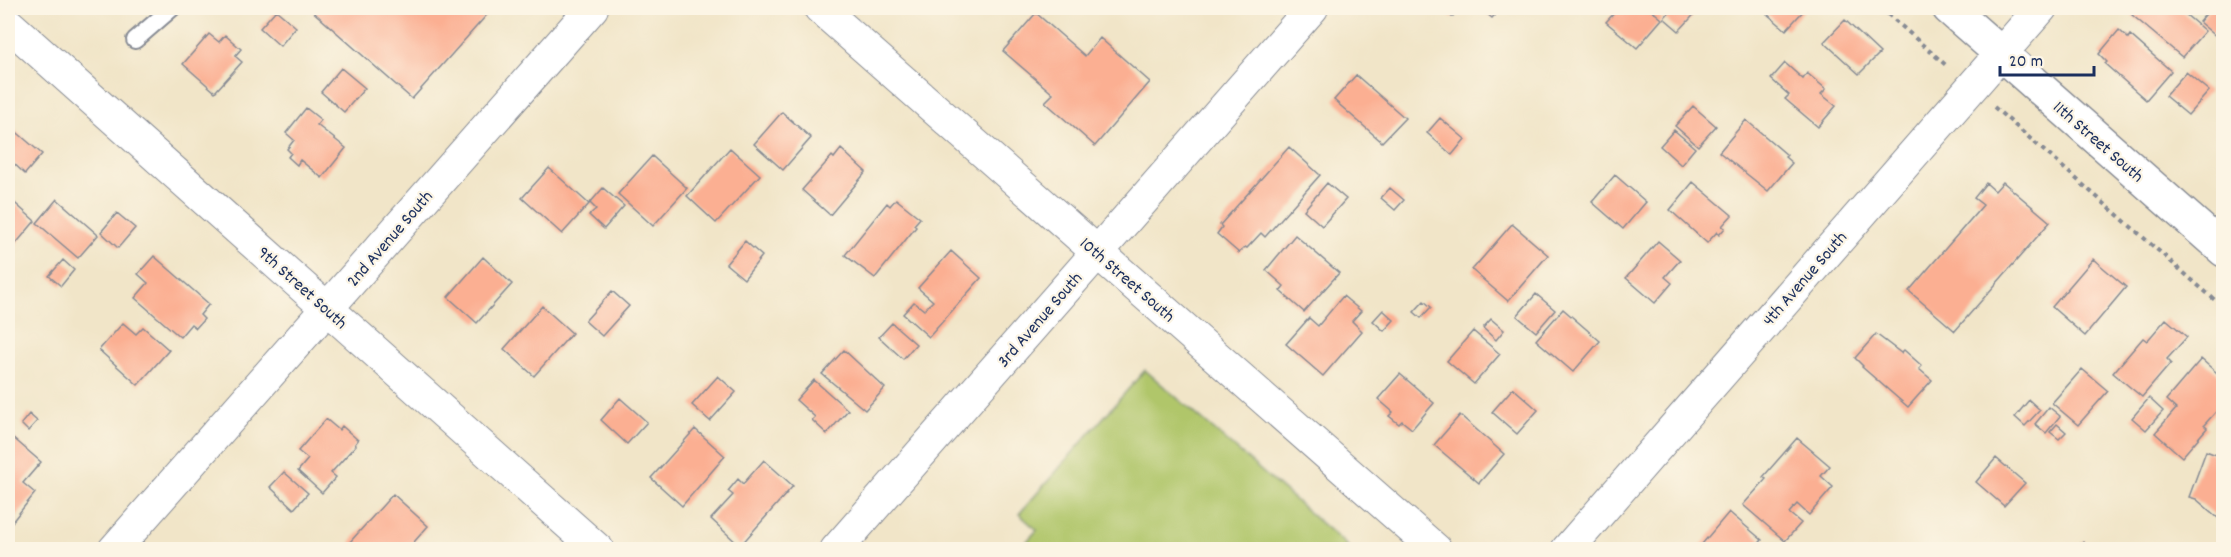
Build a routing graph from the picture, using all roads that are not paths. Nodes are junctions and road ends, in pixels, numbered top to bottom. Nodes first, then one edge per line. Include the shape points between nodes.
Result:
1 (172, 8) edge
2 (592, 8) edge
3 (820, 8) edge
4 (1312, 8) edge
5 (1948, 8) edge
6 (2041, 8) edge
7 (8, 24) edge
8 (135, 40) dead end
9 (2000, 54) junction
10 (2223, 250) edge
11 (1098, 252) junction
12 (327, 309) junction
13 (114, 549) edge
14 (598, 549) edge
15 (836, 549) edge
16 (1436, 549) edge
17 (1567, 549) edge

1 - 8 lane
2 - 12 street, 2nd Avenue South
3 - 11 street, 10th Street South
4 - 11 street, 3rd Avenue South
5 - 9 street, 11th Street South
6 - 9 street, 4th Avenue South
7 - 12 street, 9th Street South
9 - 10 street, 11th Street South
9 - 17 street, 4th Avenue South
11 - 15 street, 3rd Avenue South
11 - 16 street, 10th Street South
12 - 13 street, 2nd Avenue South
12 - 14 street, 9th Street South

